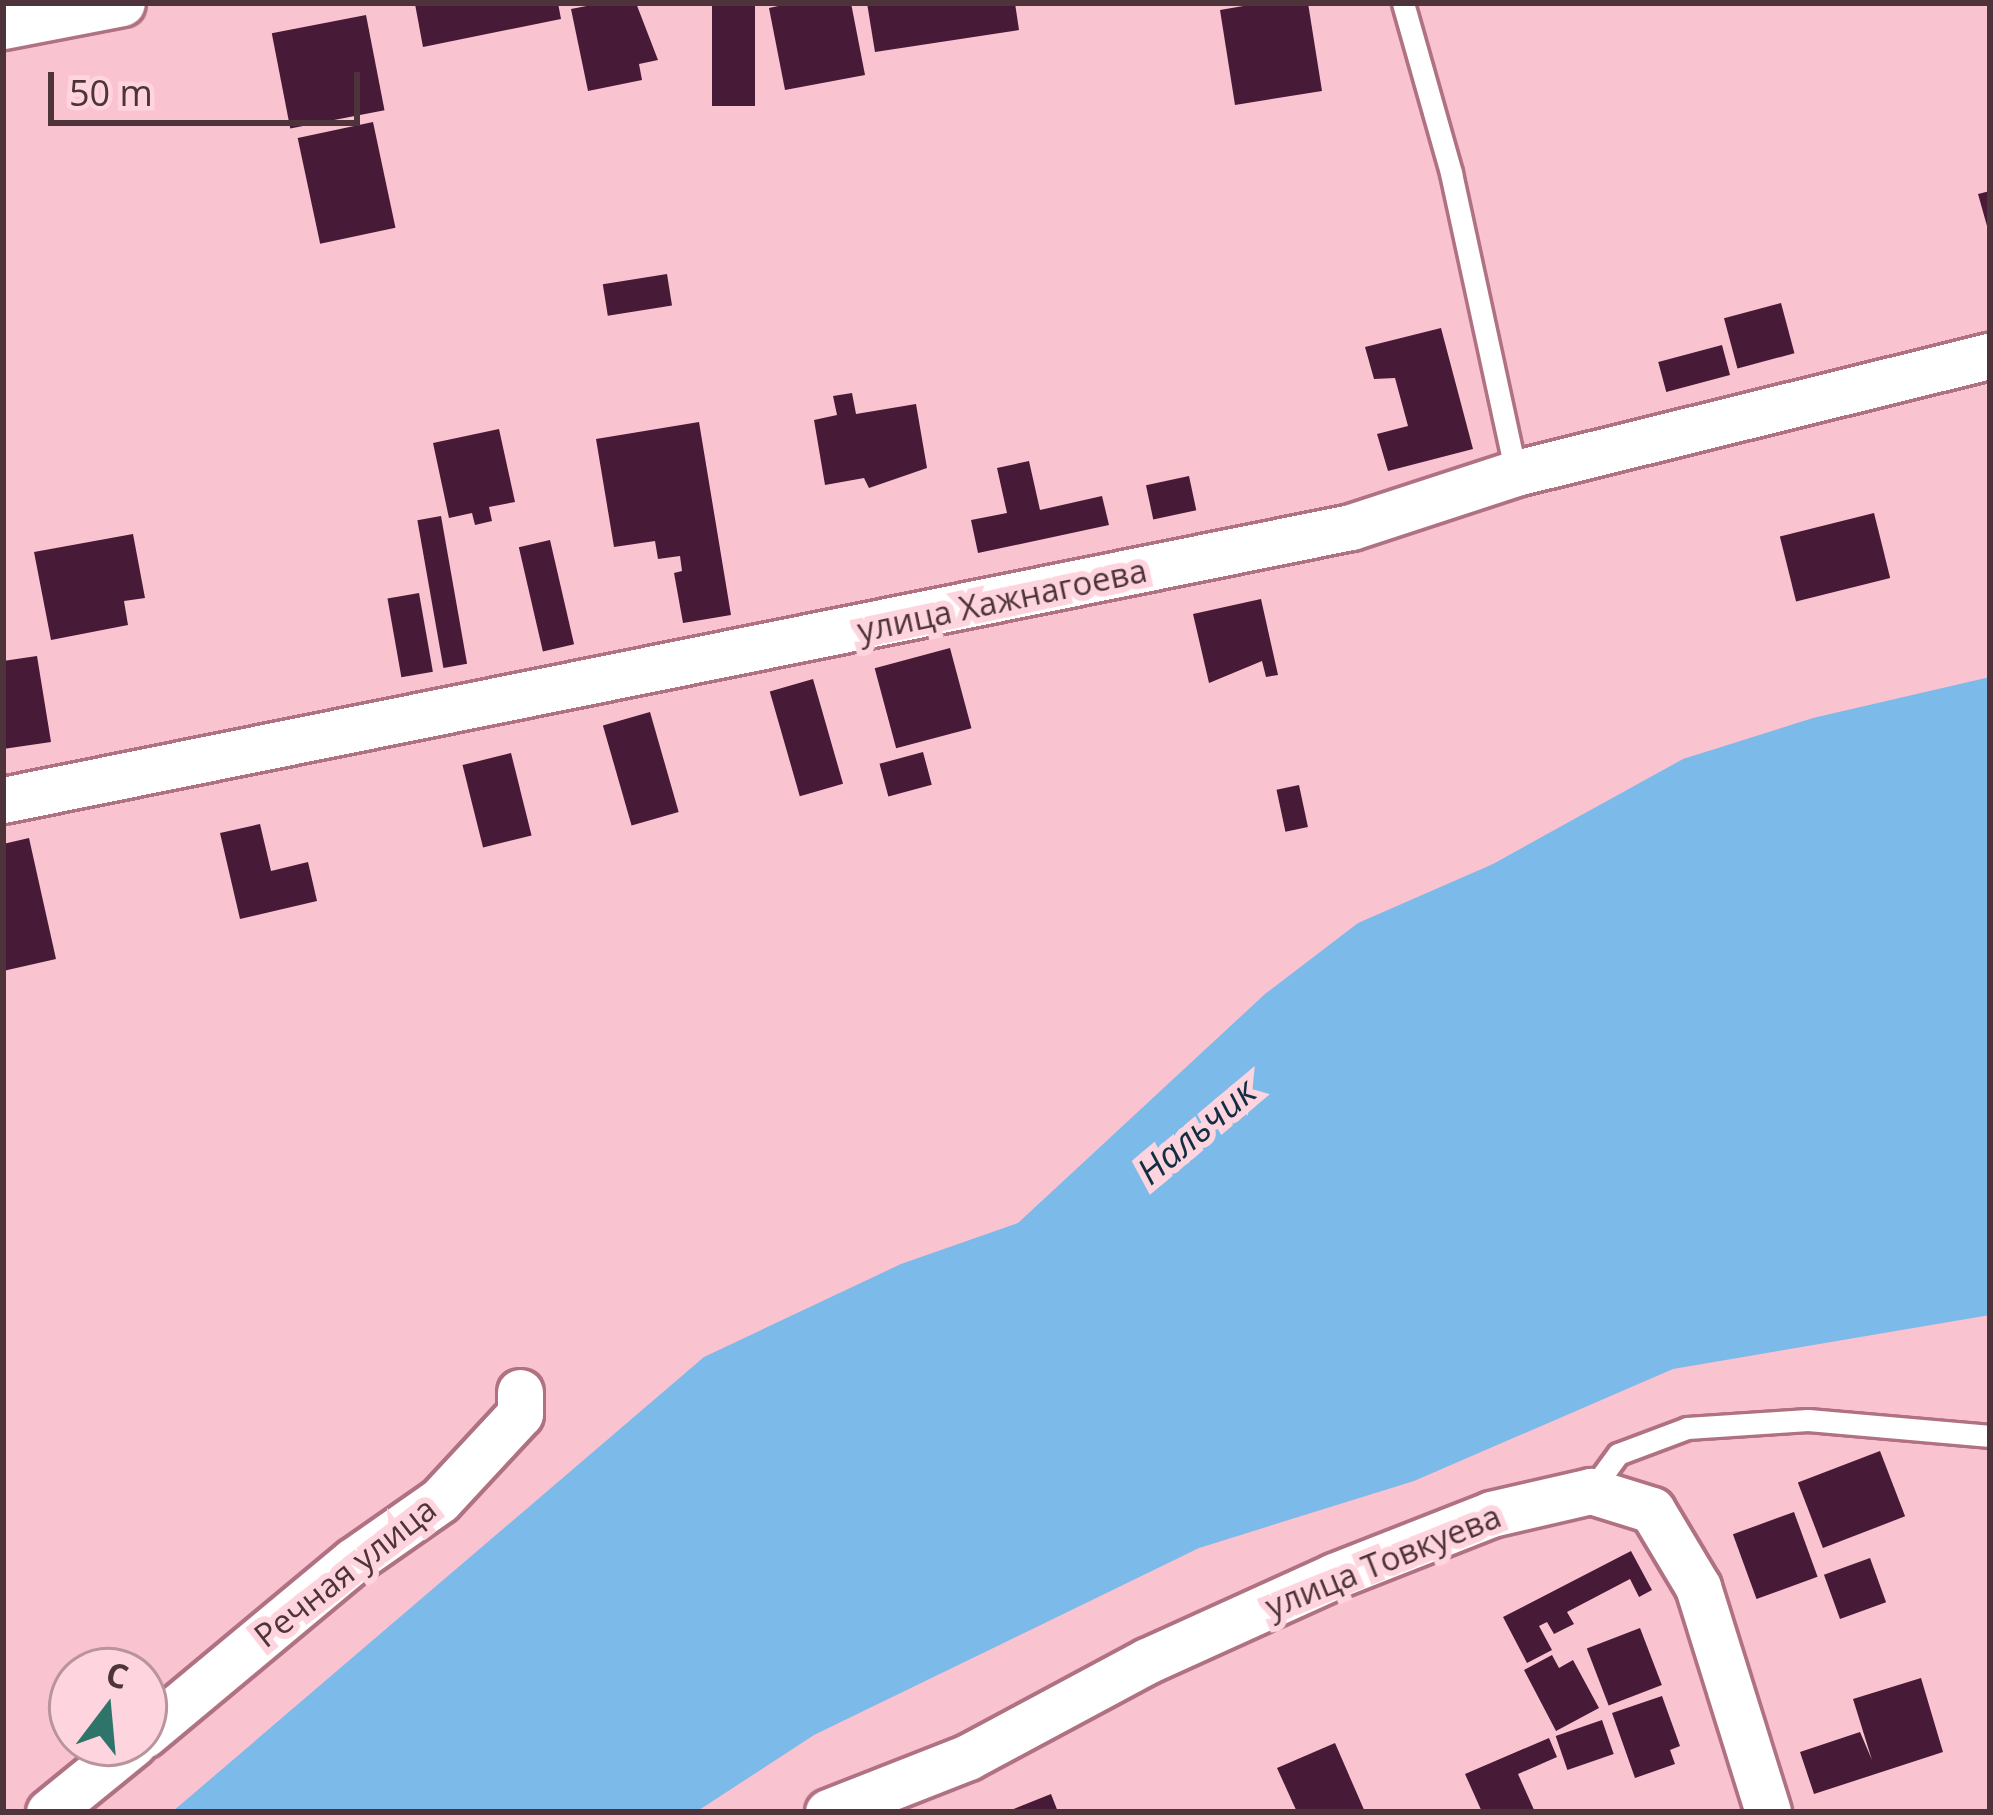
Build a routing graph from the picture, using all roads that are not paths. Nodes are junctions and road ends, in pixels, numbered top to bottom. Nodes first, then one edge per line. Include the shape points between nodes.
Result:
1 (122, 3) edge
2 (1403, 3) edge
3 (3, 26) edge
4 (1990, 356) edge
5 (1516, 473) junction
6 (3, 800) edge
7 (520, 1392) dead end
8 (1990, 1436) edge
9 (1591, 1491) junction
10 (168, 1715) edge
11 (104, 1767) edge
12 (49, 1812) edge
13 (828, 1812) edge
14 (1768, 1812) edge

1 - 3 street
2 - 5 lane
4 - 5 street, улица Хажнагоева
5 - 6 street, улица Хажнагоева via 1351,526 1213,556
7 - 10 street, Речная улица via 520,1414 440,1500 352,1561
8 - 9 lane via 1808,1420 1687,1428 1618,1454
9 - 13 street, улица Товкуева via 1491,1514 1334,1576 1147,1661 968,1756
9 - 14 street via 1652,1510 1698,1587
11 - 12 street

